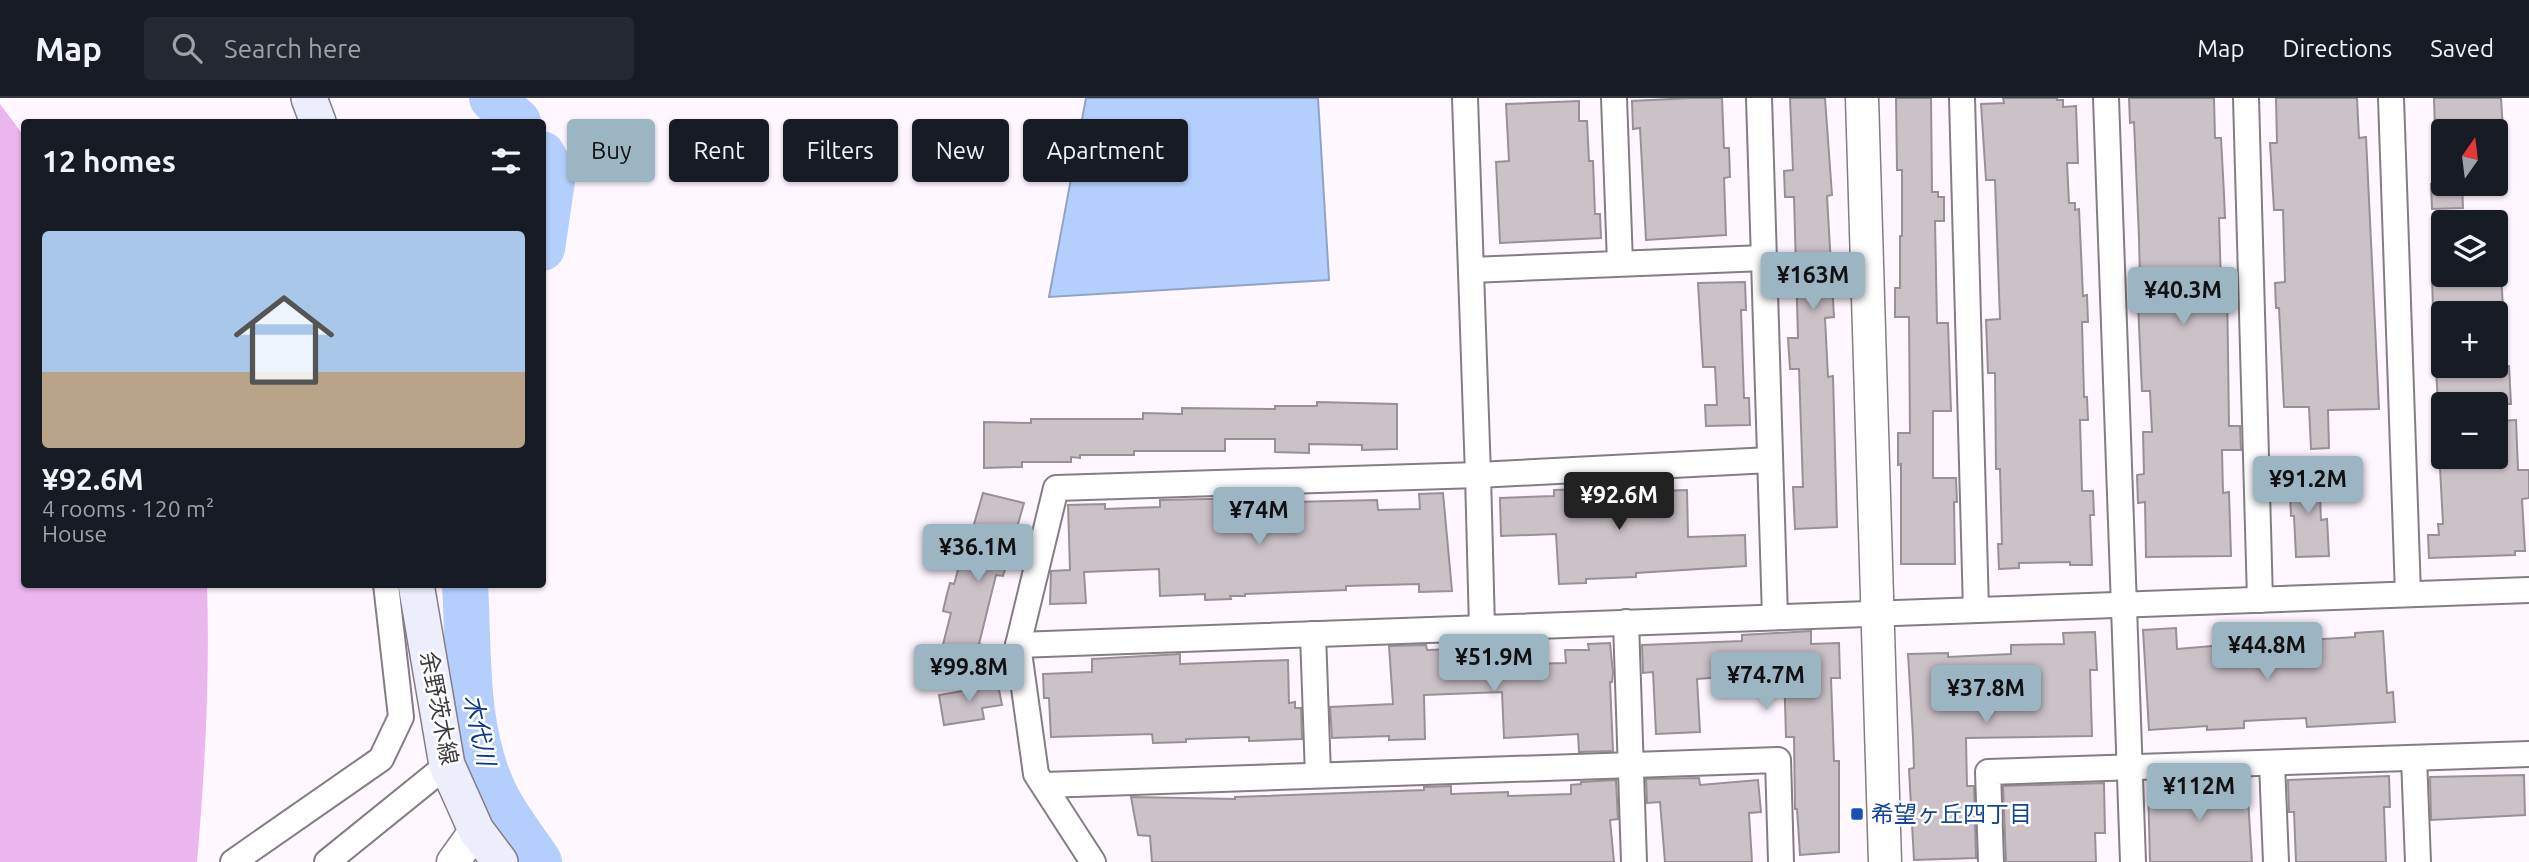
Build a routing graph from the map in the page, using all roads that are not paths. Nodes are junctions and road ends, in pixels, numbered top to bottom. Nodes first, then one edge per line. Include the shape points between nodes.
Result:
1 (309, 98) edge
2 (1465, 98) edge
3 (1614, 98) edge
4 (1759, 98) edge
5 (1862, 98) edge
6 (1962, 98) edge
7 (2106, 98) edge
8 (2246, 98) edge
9 (2391, 98) edge
10 (317, 119) edge
11 (1764, 258) junction
12 (1620, 263) junction
13 (1471, 270) junction
14 (1770, 460) junction
15 (1478, 475) junction
16 (386, 588) edge
17 (417, 588) edge
18 (2529, 590) edge
19 (2408, 594) junction
20 (2260, 600) junction
21 (2124, 604) junction
22 (1976, 610) junction
23 (1878, 613) junction
24 (1776, 617) junction
25 (1626, 622) junction
26 (1482, 628) junction
27 (1313, 634) junction
28 (1018, 645) junction
29 (2529, 754) edge
30 (2414, 758) junction
31 (2272, 762) junction
32 (447, 765) junction
33 (1631, 765) junction
34 (2129, 767) junction
35 (1318, 775) junction
36 (1045, 785) junction
37 (476, 830) junction
38 (233, 862) edge
39 (327, 862) edge
40 (453, 862) edge
41 (500, 862) edge
42 (1093, 862) edge
43 (1634, 862) edge
44 (1781, 862) edge
45 (1885, 862) edge
46 (1991, 862) edge
47 (2133, 862) edge
48 (2276, 862) edge
49 (2418, 862) edge

1 - 10 main road
2 - 13 street
3 - 12 street
4 - 11 street
5 - 23 street
6 - 22 street
7 - 21 street
8 - 20 street
9 - 19 street
11 - 12 street
11 - 14 street
12 - 13 street
13 - 15 street
14 - 15 street
14 - 24 street
15 - 26 street
15 - 28 street via 1056,488
16 - 38 street via 401,718 381,759
17 - 32 main road, 余野茨木線
18 - 19 street
19 - 20 street
20 - 21 street
21 - 22 street
21 - 34 street
22 - 23 street
23 - 24 street
23 - 45 street
24 - 25 street
25 - 26 street
25 - 33 street
26 - 27 street
27 - 28 street
27 - 35 street
28 - 36 street via 1036,774
29 - 30 street
30 - 31 street
30 - 49 street
31 - 34 street
31 - 48 street
32 - 37 main road, 余野茨木線
32 - 39 street
33 - 35 street
33 - 43 street
33 - 44 street via 1778,760
34 - 46 street via 1988,772
34 - 47 street
35 - 36 street
36 - 42 street
37 - 40 street
37 - 41 main road, 余野茨木線

